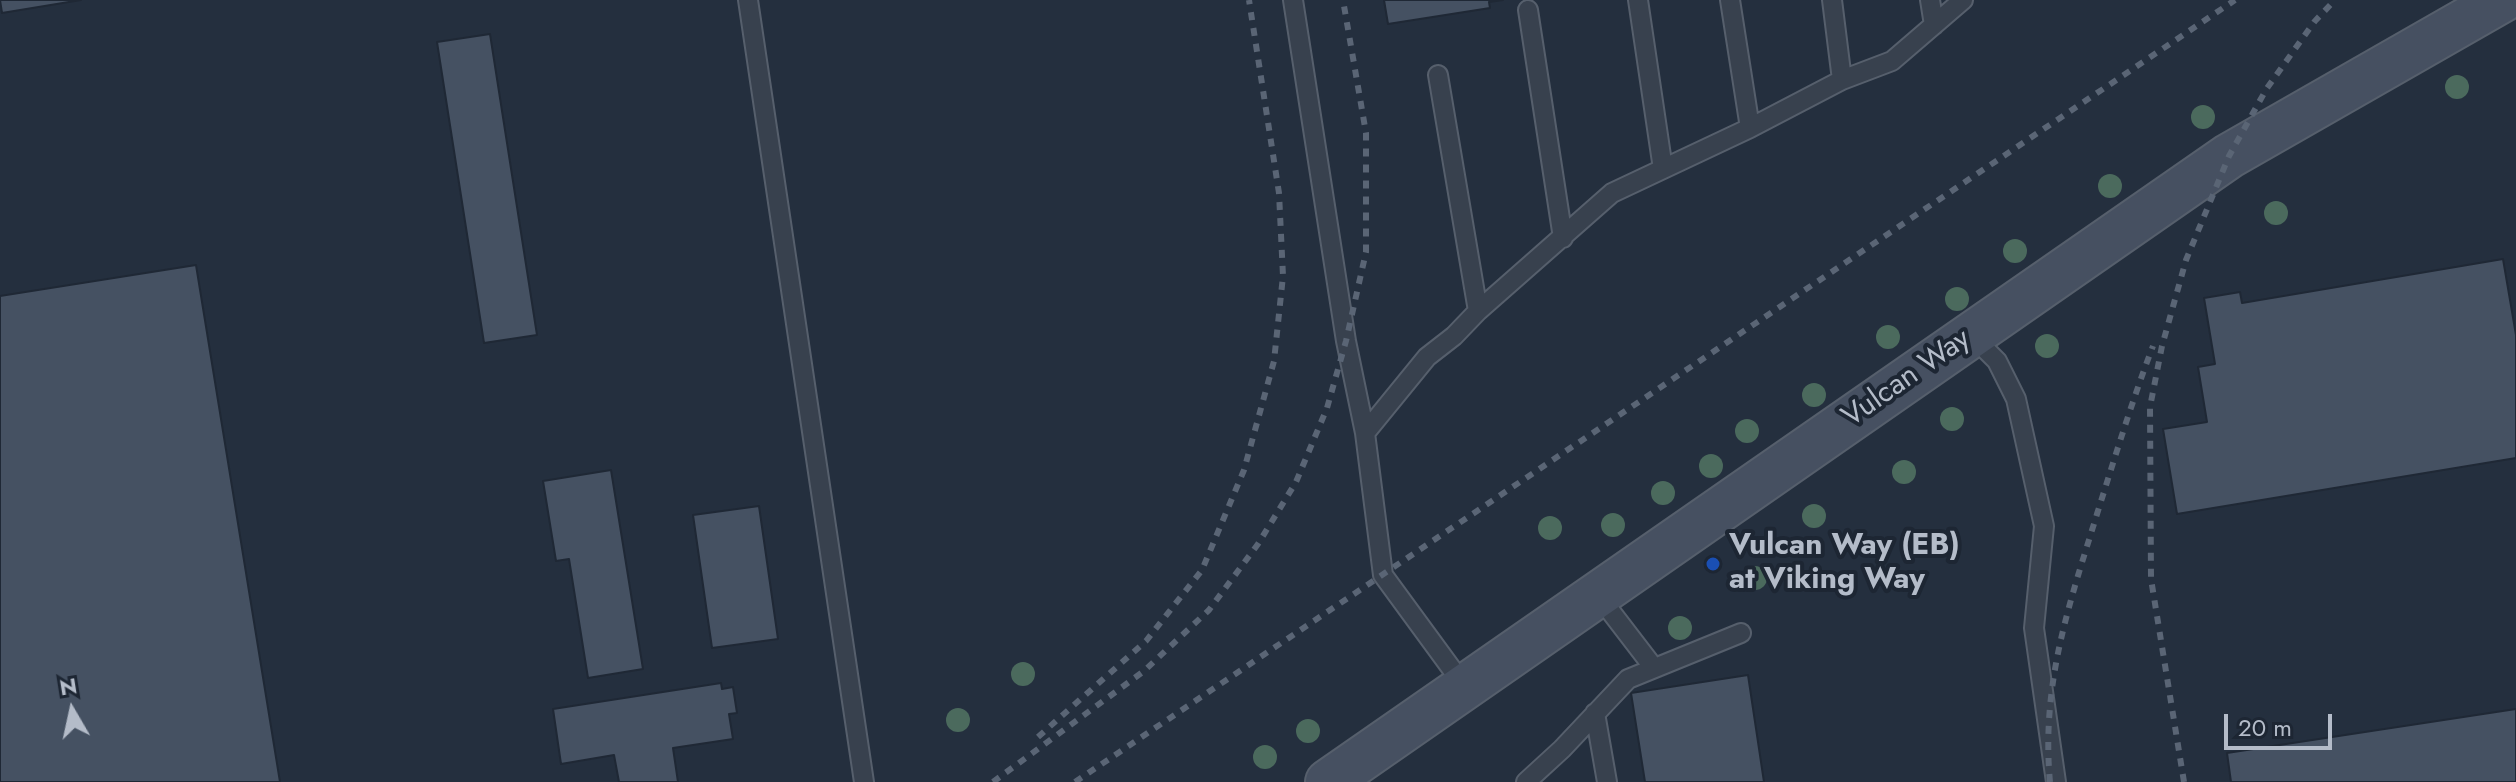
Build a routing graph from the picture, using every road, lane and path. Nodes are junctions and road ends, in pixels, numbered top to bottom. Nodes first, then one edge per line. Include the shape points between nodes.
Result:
1 (748, 0) edge
2 (1293, 0) edge
3 (1638, 0) edge
4 (1730, 0) edge
5 (1832, 0) edge
6 (1930, 0) edge
7 (1963, 0) edge
8 (2502, 0) edge
9 (1528, 10) dead end
10 (1934, 25) junction
11 (1438, 75) dead end
12 (1842, 80) junction
13 (1750, 128) junction
14 (1663, 169) junction
15 (1563, 238) junction
16 (1478, 311) junction
17 (1971, 335) junction
18 (1365, 433) junction
19 (1598, 595) junction
20 (1741, 633) dead end
21 (1654, 668) junction
22 (1465, 687) junction
23 (1595, 713) junction
24 (1340, 779) edge
25 (864, 782) edge
26 (1526, 782) edge
27 (1607, 782) edge
28 (2056, 782) edge

1 - 25 lane
2 - 18 lane via 1343,326
3 - 14 lane
4 - 13 lane
5 - 12 lane
6 - 10 lane
7 - 10 lane
8 - 17 street, Vulcan Way via 2229,156
9 - 15 lane
10 - 12 lane via 1892,61
11 - 16 lane
12 - 13 lane
13 - 14 lane
14 - 15 lane via 1612,193
15 - 16 lane
16 - 18 lane via 1427,357
17 - 19 street, Vulcan Way
17 - 28 lane via 1997,361 2016,399 2044,526 2034,628
18 - 22 lane via 1383,575
19 - 21 lane
19 - 22 street, Vulcan Way
20 - 21 lane
21 - 23 lane via 1628,679
22 - 24 street, Vulcan Way
23 - 26 lane
23 - 27 lane

